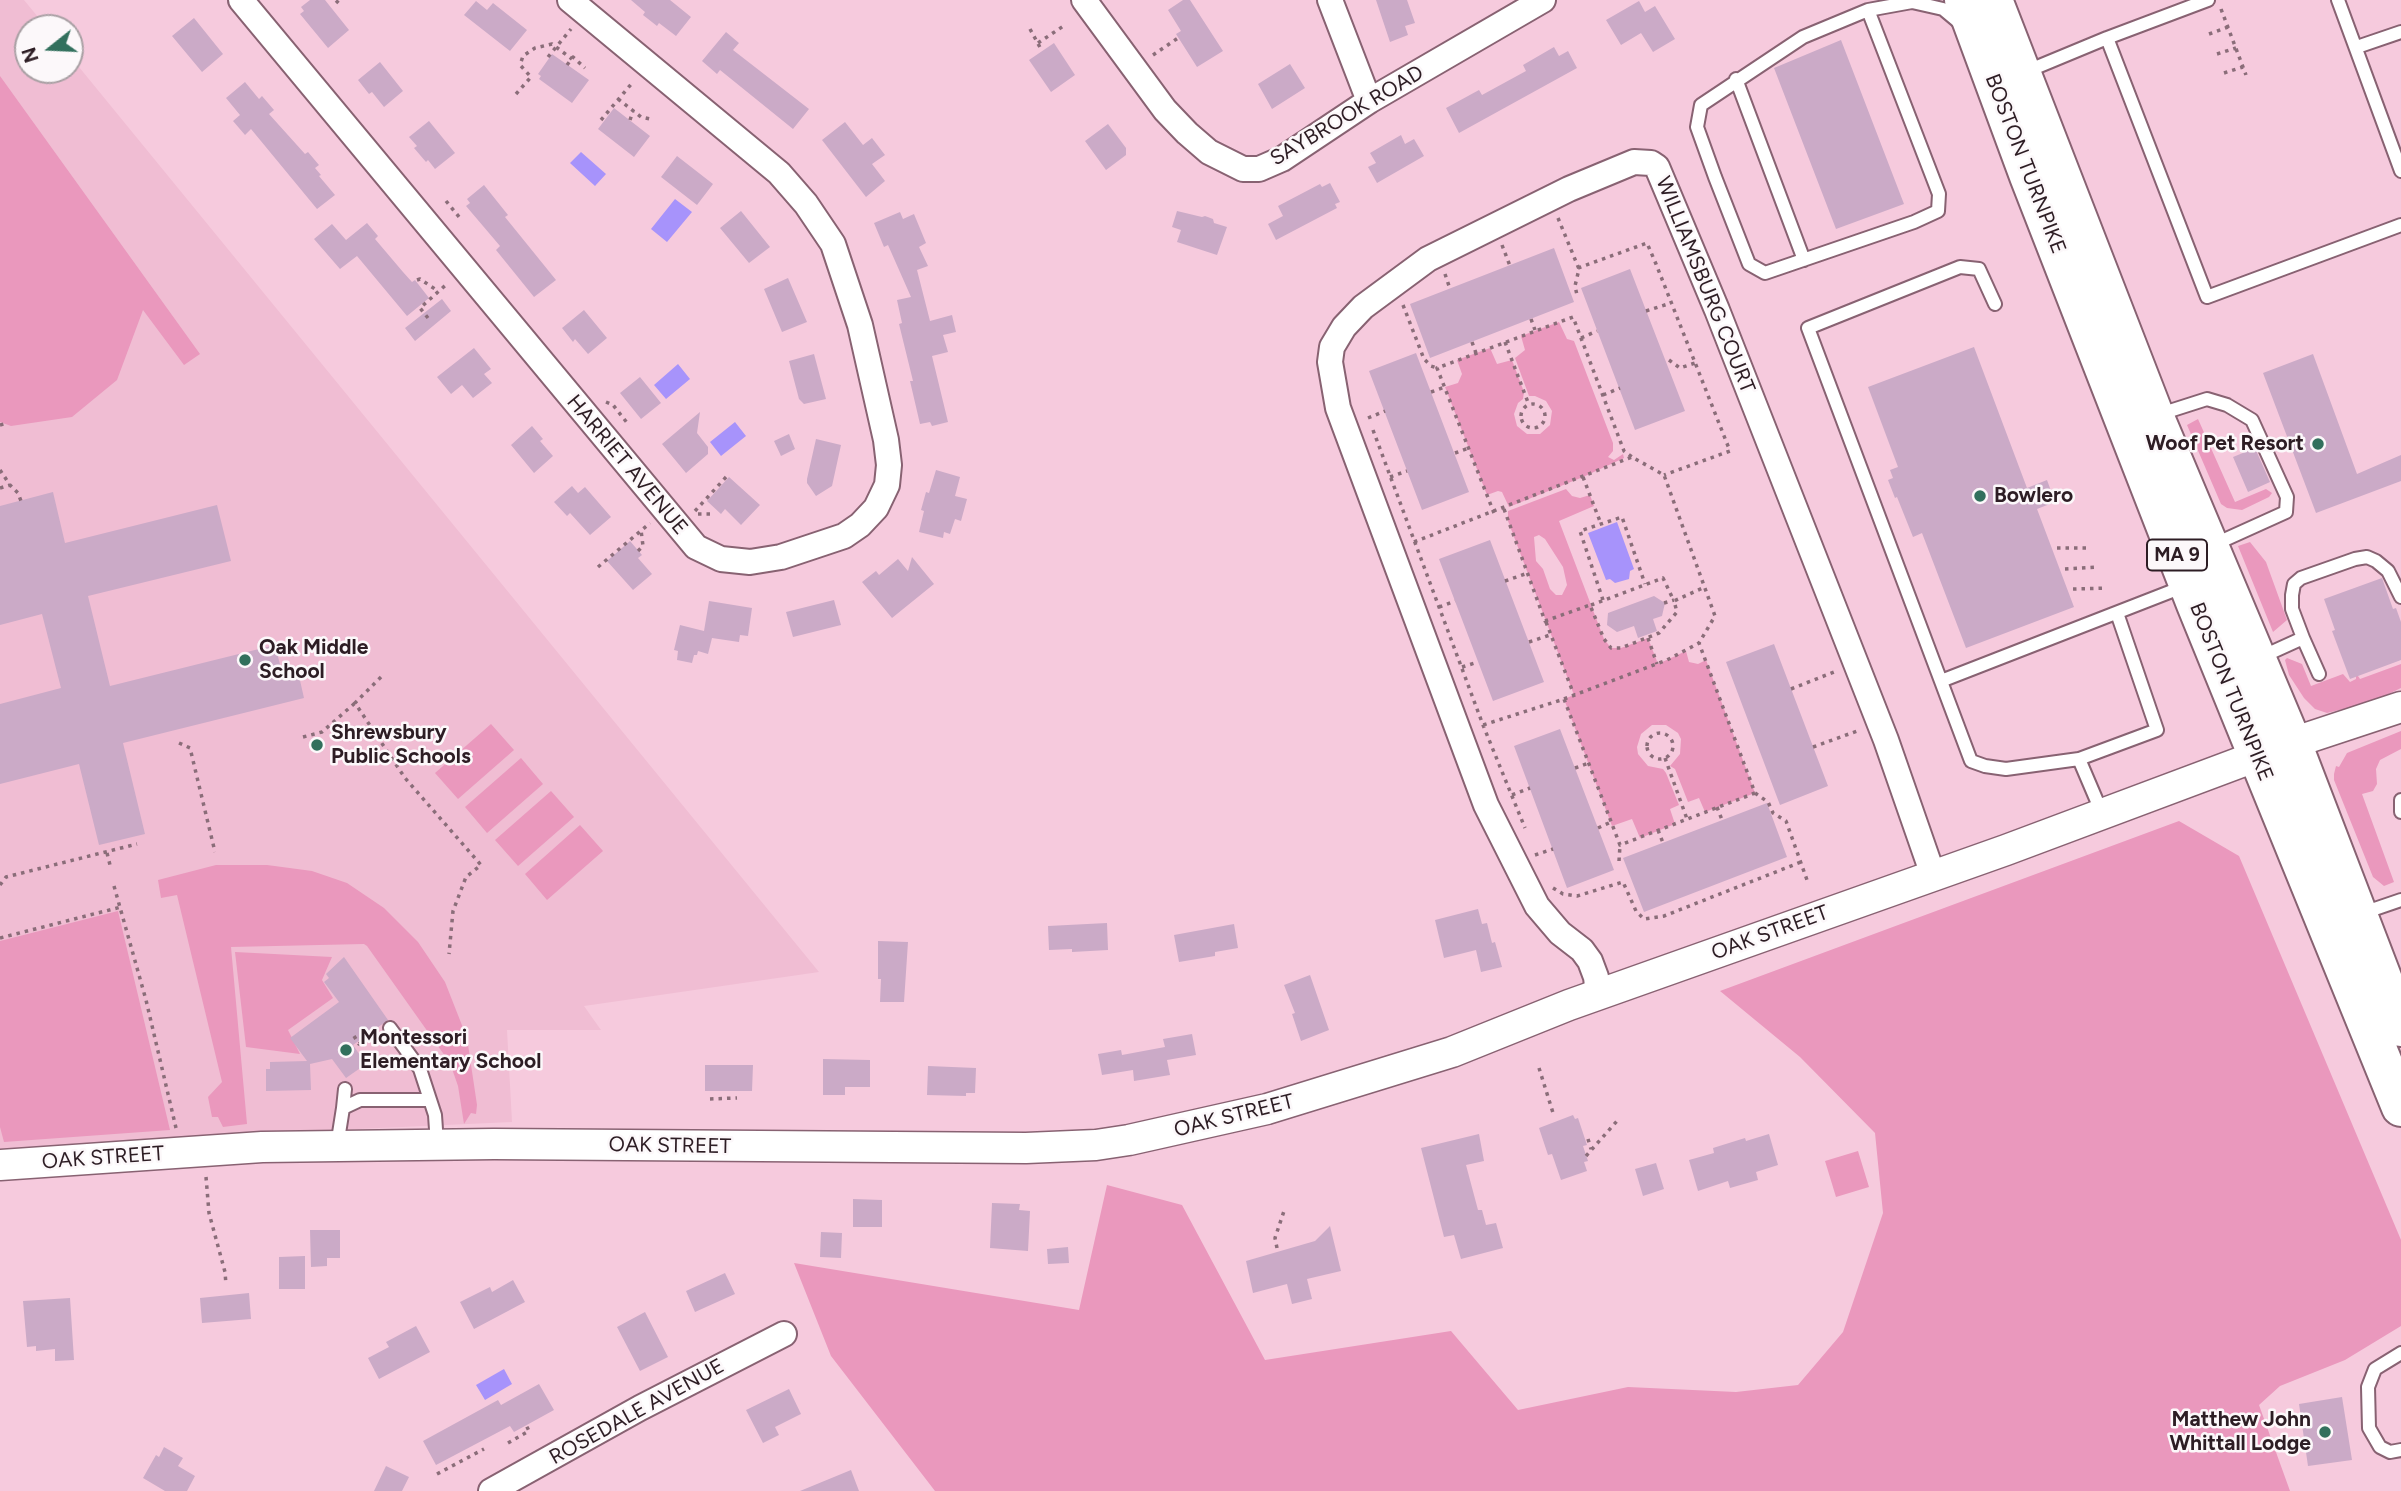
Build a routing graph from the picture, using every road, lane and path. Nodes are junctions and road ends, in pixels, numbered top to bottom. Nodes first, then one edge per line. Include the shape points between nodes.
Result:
1 (240, 0) edge
2 (1084, 0) edge
3 (1330, 0) edge
4 (1543, 0) edge
5 (1883, 0) edge
6 (1964, 0) edge
7 (1993, 0) edge
8 (2208, 0) edge
9 (2338, 0) edge
10 (577, 6) edge
11 (2221, 9) dead end
12 (1868, 10) junction
13 (1065, 25) dead end
14 (2228, 27) junction
15 (1030, 29) dead end
16 (2401, 32) edge
17 (2209, 34) dead end
18 (1977, 37) junction
19 (1178, 38) dead end
20 (2107, 38) junction
21 (1038, 43) junction
22 (557, 47) junction
23 (2357, 47) junction
24 (2236, 48) junction
25 (1042, 51) dead end
26 (2217, 54) dead end
27 (548, 57) dead end
28 (572, 59) junction
29 (647, 64) junction
30 (567, 65) dead end
31 (1133, 67) junction
32 (2243, 67) junction
33 (585, 68) dead end
34 (2021, 73) junction
35 (2224, 73) dead end
36 (2246, 75) dead end
37 (1736, 79) junction
38 (516, 94) dead end
39 (618, 99) junction
40 (1369, 101) junction
41 (633, 111) junction
42 (650, 118) dead end
43 (601, 120) dead end
44 (630, 120) dead end
45 (2401, 171) edge
46 (446, 201) dead end
47 (460, 218) dead end
48 (1546, 223) dead end
49 (2401, 225) edge
50 (1493, 246) dead end
51 (1804, 260) junction
52 (1510, 265) dead end
53 (1578, 268) junction
54 (1434, 279) dead end
55 (417, 281) dead end
56 (450, 281) dead end
57 (1450, 289) dead end
58 (438, 290) junction
59 (1577, 295) dead end
60 (1401, 299) dead end
61 (1672, 303) junction
62 (1996, 304) dead end
63 (1646, 312) dead end
64 (428, 318) dead end
65 (1531, 319) dead end
66 (1535, 331) junction
67 (1597, 331) dead end
68 (1581, 338) junction
69 (1472, 342) dead end
70 (1505, 342) junction
71 (1475, 353) junction
72 (1669, 360) dead end
73 (1695, 363) junction
74 (1437, 368) junction
75 (1445, 387) junction
76 (1620, 388) dead end
77 (1431, 392) dead end
78 (1603, 395) junction
79 (619, 403) dead end
80 (613, 405) dead end
81 (1529, 405) junction
82 (1384, 411) dead end
83 (2155, 416) junction
84 (1469, 448) junction
85 (1455, 453) dead end
86 (1632, 457) junction
87 (0, 470) edge
88 (1408, 471) dead end
89 (1664, 475) junction
90 (727, 476) dead end
91 (1390, 477) junction
92 (1583, 477) junction
93 (10, 485) junction
94 (0, 488) edge
95 (21, 501) dead end
96 (1504, 509) junction
97 (665, 510) junction
98 (1494, 513) junction
99 (714, 514) dead end
100 (1601, 524) junction
101 (641, 530) junction
102 (1415, 542) junction
103 (2209, 546) junction
104 (2057, 548) dead end
105 (2091, 548) dead end
106 (1390, 549) junction
107 (638, 551) dead end
108 (598, 566) dead end
109 (2098, 567) dead end
110 (2066, 569) dead end
111 (1528, 573) junction
112 (1505, 581) dead end
113 (1645, 584) junction
114 (2188, 584) junction
115 (1704, 587) junction
116 (2107, 588) dead end
117 (2073, 589) dead end
118 (2401, 597) edge
119 (1603, 600) junction
120 (1674, 600) junction
121 (1455, 601) dead end
122 (1664, 603) dead end
123 (1590, 605) junction
124 (1439, 607) junction
125 (2116, 612) junction
126 (1545, 621) junction
127 (1607, 624) dead end
128 (1598, 627) junction
129 (1550, 635) junction
130 (1648, 638) junction
131 (2303, 638) junction
132 (1529, 642) dead end
133 (1699, 643) junction
134 (2257, 659) junction
135 (1478, 662) dead end
136 (1856, 663) junction
137 (1657, 664) junction
138 (1462, 667) junction
139 (2319, 674) dead end
140 (381, 677) dead end
141 (1941, 681) junction
142 (1791, 689) dead end
143 (1574, 695) junction
144 (1564, 698) junction
145 (355, 703) junction
146 (2401, 707) edge
147 (1880, 723) junction
148 (1483, 725) junction
149 (303, 737) dead end
150 (179, 743) dead end
151 (2292, 743) junction
152 (1813, 747) dead end
153 (2257, 757) junction
154 (1665, 758) junction
155 (2079, 759) junction
156 (1588, 763) junction
157 (1575, 768) dead end
158 (1530, 788) dead end
159 (1755, 793) junction
160 (1512, 794) junction
161 (2401, 800) edge
162 (1717, 807) junction
163 (2401, 812) edge
164 (2103, 813) junction
165 (1687, 819) junction
166 (1722, 820) dead end
167 (1611, 822) junction
168 (1598, 828) dead end
169 (1658, 830) junction
170 (1526, 831) dead end
171 (1663, 843) dead end
172 (137, 844) dead end
173 (1620, 845) junction
174 (1553, 849) dead end
175 (107, 852) junction
176 (215, 852) dead end
177 (1619, 861) dead end
178 (1801, 862) junction
179 (110, 865) dead end
180 (1539, 865) dead end
181 (1933, 875) junction
182 (1807, 880) dead end
183 (1547, 884) dead end
184 (0, 885) edge
185 (114, 886) dead end
186 (2401, 900) edge
187 (121, 907) junction
188 (2357, 916) junction
189 (0, 938) edge
190 (449, 954) dead end
191 (2394, 989) edge
192 (1598, 995) junction
193 (2401, 1027) edge
194 (390, 1028) dead end
195 (374, 1033) dead end
196 (354, 1036) dead end
197 (1539, 1068) dead end
198 (345, 1089) dead end
199 (737, 1098) dead end
200 (709, 1099) dead end
201 (430, 1100) junction
202 (2401, 1107) edge
203 (343, 1108) junction
204 (1554, 1116) dead end
205 (1617, 1121) dead end
206 (176, 1131) dead end
207 (1588, 1139) dead end
208 (437, 1145) junction
209 (337, 1146) junction
210 (1591, 1149) junction
211 (206, 1150) junction
212 (1586, 1156) dead end
213 (0, 1165) edge
214 (1284, 1212) dead end
215 (1277, 1248) dead end
216 (226, 1285) dead end
217 (784, 1334) dead end
218 (2399, 1359) edge
219 (526, 1425) dead end
220 (508, 1443) dead end
221 (484, 1449) dead end
222 (2401, 1450) edge
223 (462, 1451) dead end
224 (448, 1458) dead end
225 (466, 1459) junction
226 (452, 1466) junction
227 (437, 1474) dead end
228 (491, 1491) edge

1 - 97 street, HARRIET AVENUE
2 - 31 street, SAYBROOK ROAD
3 - 40 street
4 - 40 street, SAYBROOK ROAD
5 - 12 lane
6 - 18 highway, BOSTON TURNPIKE / MA 9
7 - 34 highway, BOSTON TURNPIKE / MA 9
8 - 20 lane
9 - 23 lane
10 - 22 path
10 - 29 street, HARRIET AVENUE
11 - 14 path
12 - 18 lane via 1912,2 1944,9
12 - 37 lane via 1803,37
12 - 51 lane via 1939,194 1938,211
13 - 21 path
14 - 17 path
14 - 24 path
15 - 21 path
16 - 23 lane
18 - 114 highway, BOSTON TURNPIKE / MA 9
19 - 31 path
20 - 34 lane
20 - 49 lane via 2207,297
21 - 25 path
22 - 27 path
22 - 28 path
22 - 38 path via 545,45 523,56 521,66 531,77
23 - 45 lane
24 - 26 path
24 - 32 path
28 - 30 path
28 - 33 path
29 - 39 path
29 - 97 street, HARRIET AVENUE via 789,182 825,229 860,325 889,465 887,485 860,526 819,546 776,558 750,562 721,559 696,547
31 - 40 street, SAYBROOK ROAD via 1187,133 1209,152 1243,169 1259,169 1282,159
32 - 35 path
32 - 36 path
34 - 83 highway, BOSTON TURNPIKE / MA 9
37 - 51 lane
37 - 51 lane via 1701,105 1697,127 1715,177 1749,264 1765,273
39 - 41 path
39 - 43 path
41 - 42 path
41 - 44 path
46 - 47 path
48 - 53 path via 1558,218
50 - 52 path via 1501,242
53 - 59 path
53 - 61 path via 1647,243
54 - 57 path via 1445,272
55 - 58 path
56 - 58 path
58 - 64 path via 420,308
60 - 74 path via 1424,359
61 - 63 path
61 - 73 path
62 - 141 lane via 1979,269 1960,267 1808,328
65 - 66 path
66 - 68 path via 1573,317
66 - 70 path
67 - 68 path
68 - 78 path
69 - 71 path
70 - 71 path
70 - 81 path
71 - 74 path
72 - 73 path via 1680,368
73 - 89 path via 1730,451
74 - 75 path
75 - 77 path
75 - 84 path
76 - 78 path
78 - 86 path via 1624,451
79 - 80 path
81 - 81 path via 1523,421 1532,428 1540,426 1543,409
82 - 91 path via 1368,418
83 - 103 highway, BOSTON TURNPIKE / MA 9
83 - 103 lane via 2207,399 2252,420 2287,497 2286,512
84 - 85 path
84 - 98 path
86 - 89 path
86 - 92 path
87 - 93 path
88 - 91 path
89 - 115 path
90 - 99 path via 692,514
91 - 102 path
92 - 96 path
92 - 100 path
93 - 94 path
93 - 95 path
96 - 98 path
96 - 111 path
97 - 101 path
98 - 102 path
100 - 113 path via 1622,517
100 - 119 path via 1580,531
101 - 107 path via 643,546
101 - 108 path
102 - 106 path
102 - 124 path
103 - 134 highway, BOSTON TURNPIKE / MA 9
104 - 105 path
106 - 136 street, WILLIAMSBURG COURT via 1338,408 1330,362 1332,347 1344,327 1363,307 1428,259 1569,189 1634,162 1651,163 1657,167 1717,310
106 - 192 street, WILLIAMSBURG COURT via 1486,805 1537,906 1590,961
109 - 110 path
111 - 112 path
111 - 126 path
113 - 119 path
113 - 120 path via 1663,578
114 - 125 lane
114 - 153 highway, BOSTON TURNPIKE / MA 9
115 - 120 path
115 - 133 path via 1715,616
116 - 117 path
118 - 131 lane via 2388,571 2367,558 2301,579 2294,584 2292,609
119 - 123 path
120 - 122 path
120 - 130 path via 1677,612 1659,633
121 - 124 path
123 - 126 path
123 - 128 path
124 - 138 path
125 - 141 lane
125 - 155 lane via 2157,730
126 - 129 path
127 - 128 path
128 - 130 path via 1611,648
129 - 132 path
129 - 143 path
130 - 137 path
131 - 134 lane
131 - 139 lane
133 - 137 path
133 - 159 path
134 - 151 highway, BOSTON TURNPIKE / MA 9
135 - 138 path
136 - 142 path
136 - 147 street, WILLIAMSBURG COURT
137 - 143 path
138 - 148 path
140 - 145 path
141 - 155 lane via 1971,761 2006,769
143 - 144 path
144 - 148 path
144 - 156 path
145 - 149 path via 322,732
145 - 190 path via 405,778 481,865 467,877 453,911
146 - 151 street, OAK STREET
147 - 152 path
147 - 181 street, WILLIAMSBURG COURT
148 - 160 path
150 - 176 path via 190,748
151 - 153 street, OAK STREET
151 - 188 highway, BOSTON TURNPIKE / MA 9
153 - 164 street, OAK STREET
153 - 202 highway, BOSTON TURNPIKE / MA 9
154 - 154 path via 1653,757 1648,751 1649,739 1655,734 1664,734 1672,744
154 - 165 path
155 - 164 lane
156 - 157 path
156 - 167 path
158 - 160 path
159 - 162 path
159 - 178 path via 1786,821
160 - 170 path
161 - 163 lane
162 - 165 path
162 - 166 path
164 - 181 street, OAK STREET
165 - 169 path
167 - 168 path
167 - 173 path
169 - 171 path
169 - 173 path
172 - 175 path
173 - 177 path
174 - 180 path via 1535,855
175 - 179 path
175 - 184 path via 6,877
178 - 182 path
178 - 183 path via 1664,916 1644,919 1623,881 1577,896
181 - 192 street, OAK STREET
185 - 187 path
186 - 188 lane
187 - 189 path
187 - 206 path
188 - 191 highway, BOSTON TURNPIKE / MA 9
191 - 193 highway, BOSTON TURNPIKE / MA 9
192 - 208 street, OAK STREET via 1452,1052 1283,1105 1112,1143 1026,1147
194 - 201 lane via 420,1069
195 - 196 path via 359,1044
197 - 204 path
198 - 203 lane
199 - 200 path
201 - 203 lane via 360,1100
201 - 208 lane
203 - 209 lane
205 - 210 path
207 - 210 path
208 - 209 street, OAK STREET
209 - 211 street, OAK STREET
210 - 212 path
211 - 213 street, OAK STREET
211 - 216 path via 209,1213
214 - 215 path via 1275,1238
217 - 228 street, ROSEDALE AVENUE
218 - 222 lane via 2375,1369 2368,1387 2369,1428 2380,1447 2390,1452
219 - 220 path via 530,1432
221 - 225 path
223 - 225 path
224 - 226 path
225 - 226 path
226 - 227 path

